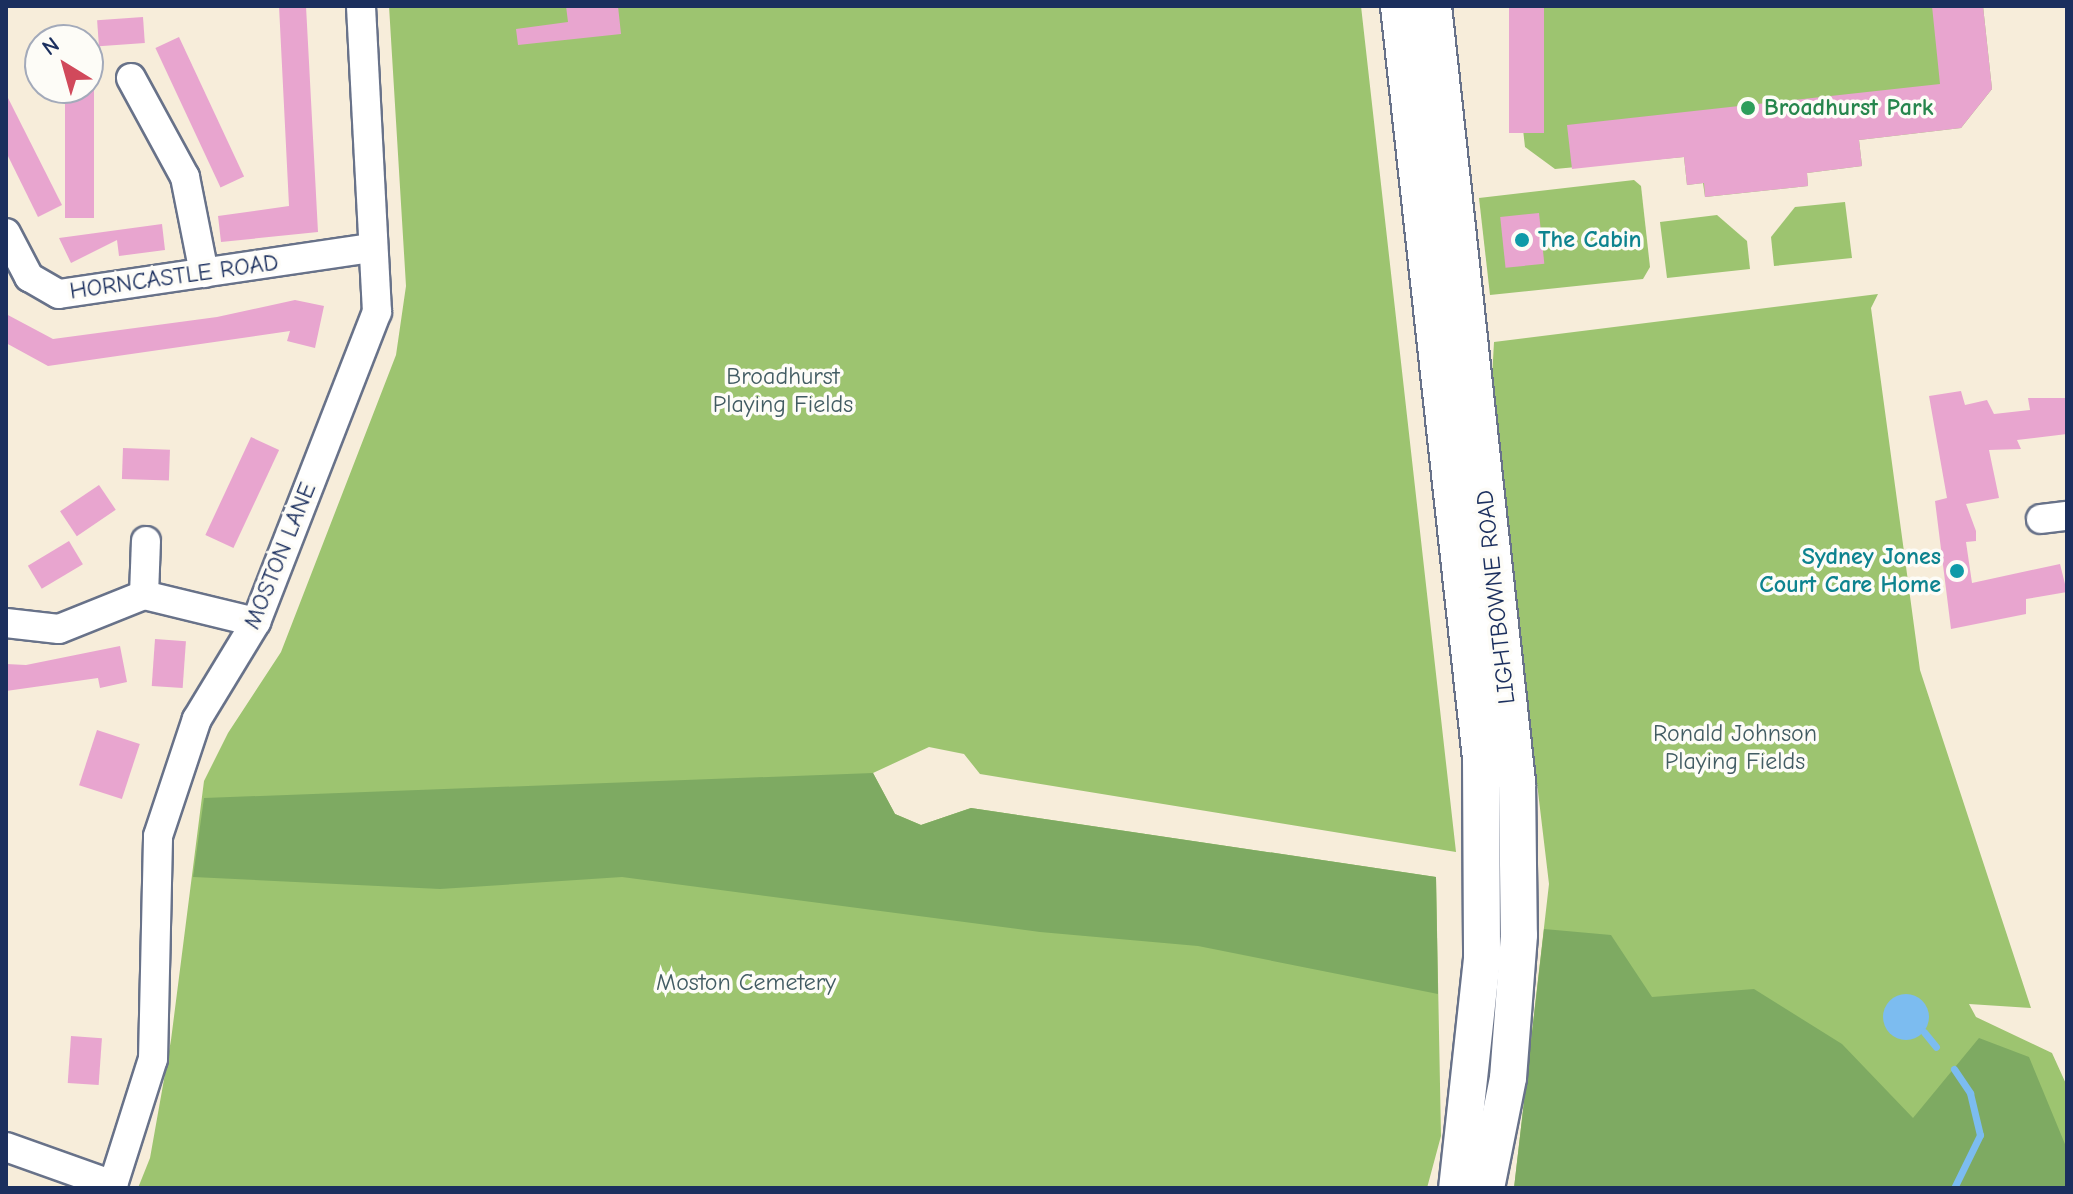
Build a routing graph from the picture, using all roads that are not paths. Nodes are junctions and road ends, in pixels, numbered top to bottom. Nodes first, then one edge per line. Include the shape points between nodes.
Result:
1 (361, 6) edge
2 (1399, 6) edge
3 (1433, 6) edge
4 (131, 78) dead end
5 (6, 233) edge
6 (372, 248) junction
7 (204, 273) junction
8 (146, 541) dead end
9 (144, 595) junction
10 (256, 622) junction
11 (6, 623) edge
12 (6, 1147) edge
13 (113, 1186) edge
14 (1457, 1188) edge
15 (1486, 1188) edge

1 - 6 street, MOSTON LANE
2 - 14 main road, LIGHTBOWNE ROAD via 1481,758 1482,959
3 - 15 main road, LIGHTBOWNE ROAD via 1517,782 1519,935 1508,1078
4 - 7 street via 185,177
5 - 7 street, HORNCASTLE ROAD via 29,277 59,294
6 - 7 street, HORNCASTLE ROAD
6 - 10 street, MOSTON LANE via 377,312
8 - 9 street
9 - 10 street
9 - 11 street via 59,629
10 - 13 street, MOSTON LANE via 197,719 158,836 153,1059
12 - 13 street

